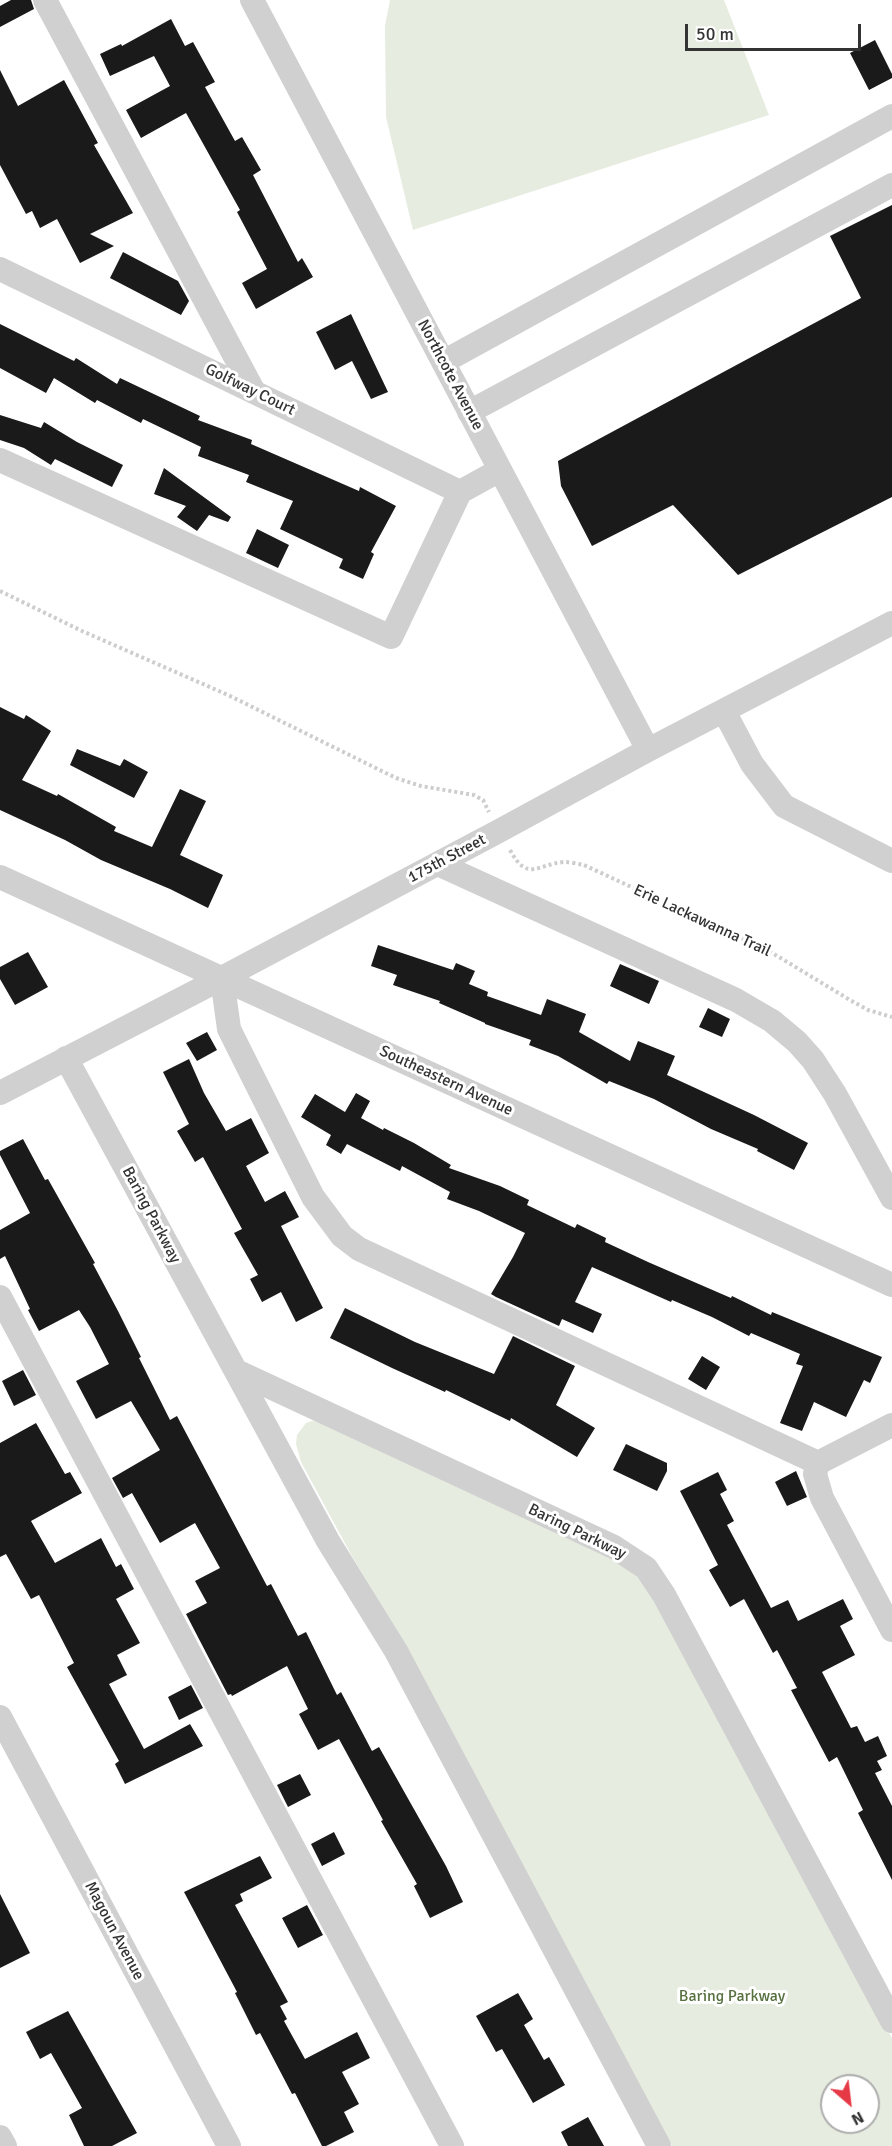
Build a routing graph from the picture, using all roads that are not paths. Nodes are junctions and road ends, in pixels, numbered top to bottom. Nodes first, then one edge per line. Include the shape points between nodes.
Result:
1 (45, 0) edge
2 (252, 0) edge
3 (892, 116) edge
4 (892, 185) edge
5 (0, 269) edge
6 (443, 362) junction
7 (254, 392) junction
8 (469, 412) junction
9 (0, 460) edge
10 (500, 470) junction
11 (460, 492) junction
12 (892, 623) edge
13 (724, 711) junction
14 (648, 750) junction
15 (892, 861) edge
16 (438, 864) junction
17 (0, 877) edge
18 (222, 978) junction
19 (66, 1058) junction
20 (0, 1093) edge
21 (892, 1198) edge
22 (892, 1285) edge
23 (0, 1297) edge
24 (236, 1371) junction
25 (892, 1425) edge
26 (818, 1463) junction
27 (892, 1630) edge
28 (0, 1717) edge
29 (892, 2021) edge
30 (0, 2137) edge
31 (5, 2146) edge
32 (229, 2146) edge
33 (452, 2146) edge
34 (659, 2146) edge

1 - 7 street
2 - 6 street, Northcote Avenue
3 - 6 street
4 - 8 street
5 - 7 street, Golfway Court
6 - 8 street, Northcote Avenue
7 - 11 street, Golfway Court
8 - 10 street, Northcote Avenue
9 - 11 street via 391,637
10 - 11 street
10 - 14 street, Northcote Avenue
12 - 13 street, 175th Street
13 - 14 street, 175th Street
13 - 15 street via 752,764 784,806
14 - 16 street, 175th Street
16 - 18 street, 175th Street
16 - 21 street via 736,1000 772,1021 813,1060
17 - 18 street, Southeastern Avenue
18 - 19 street, 175th Street
18 - 22 street, Southeastern Avenue
18 - 26 street via 230,1029 313,1197 342,1236 359,1249
19 - 20 street, 175th Street
19 - 24 street, Baring Parkway
23 - 33 street
24 - 29 street, Baring Parkway via 614,1547 646,1568
24 - 34 street, Baring Parkway via 328,1540 396,1652
25 - 26 street
26 - 27 street via 815,1474 822,1498
28 - 32 street, Magoun Avenue
30 - 31 street

